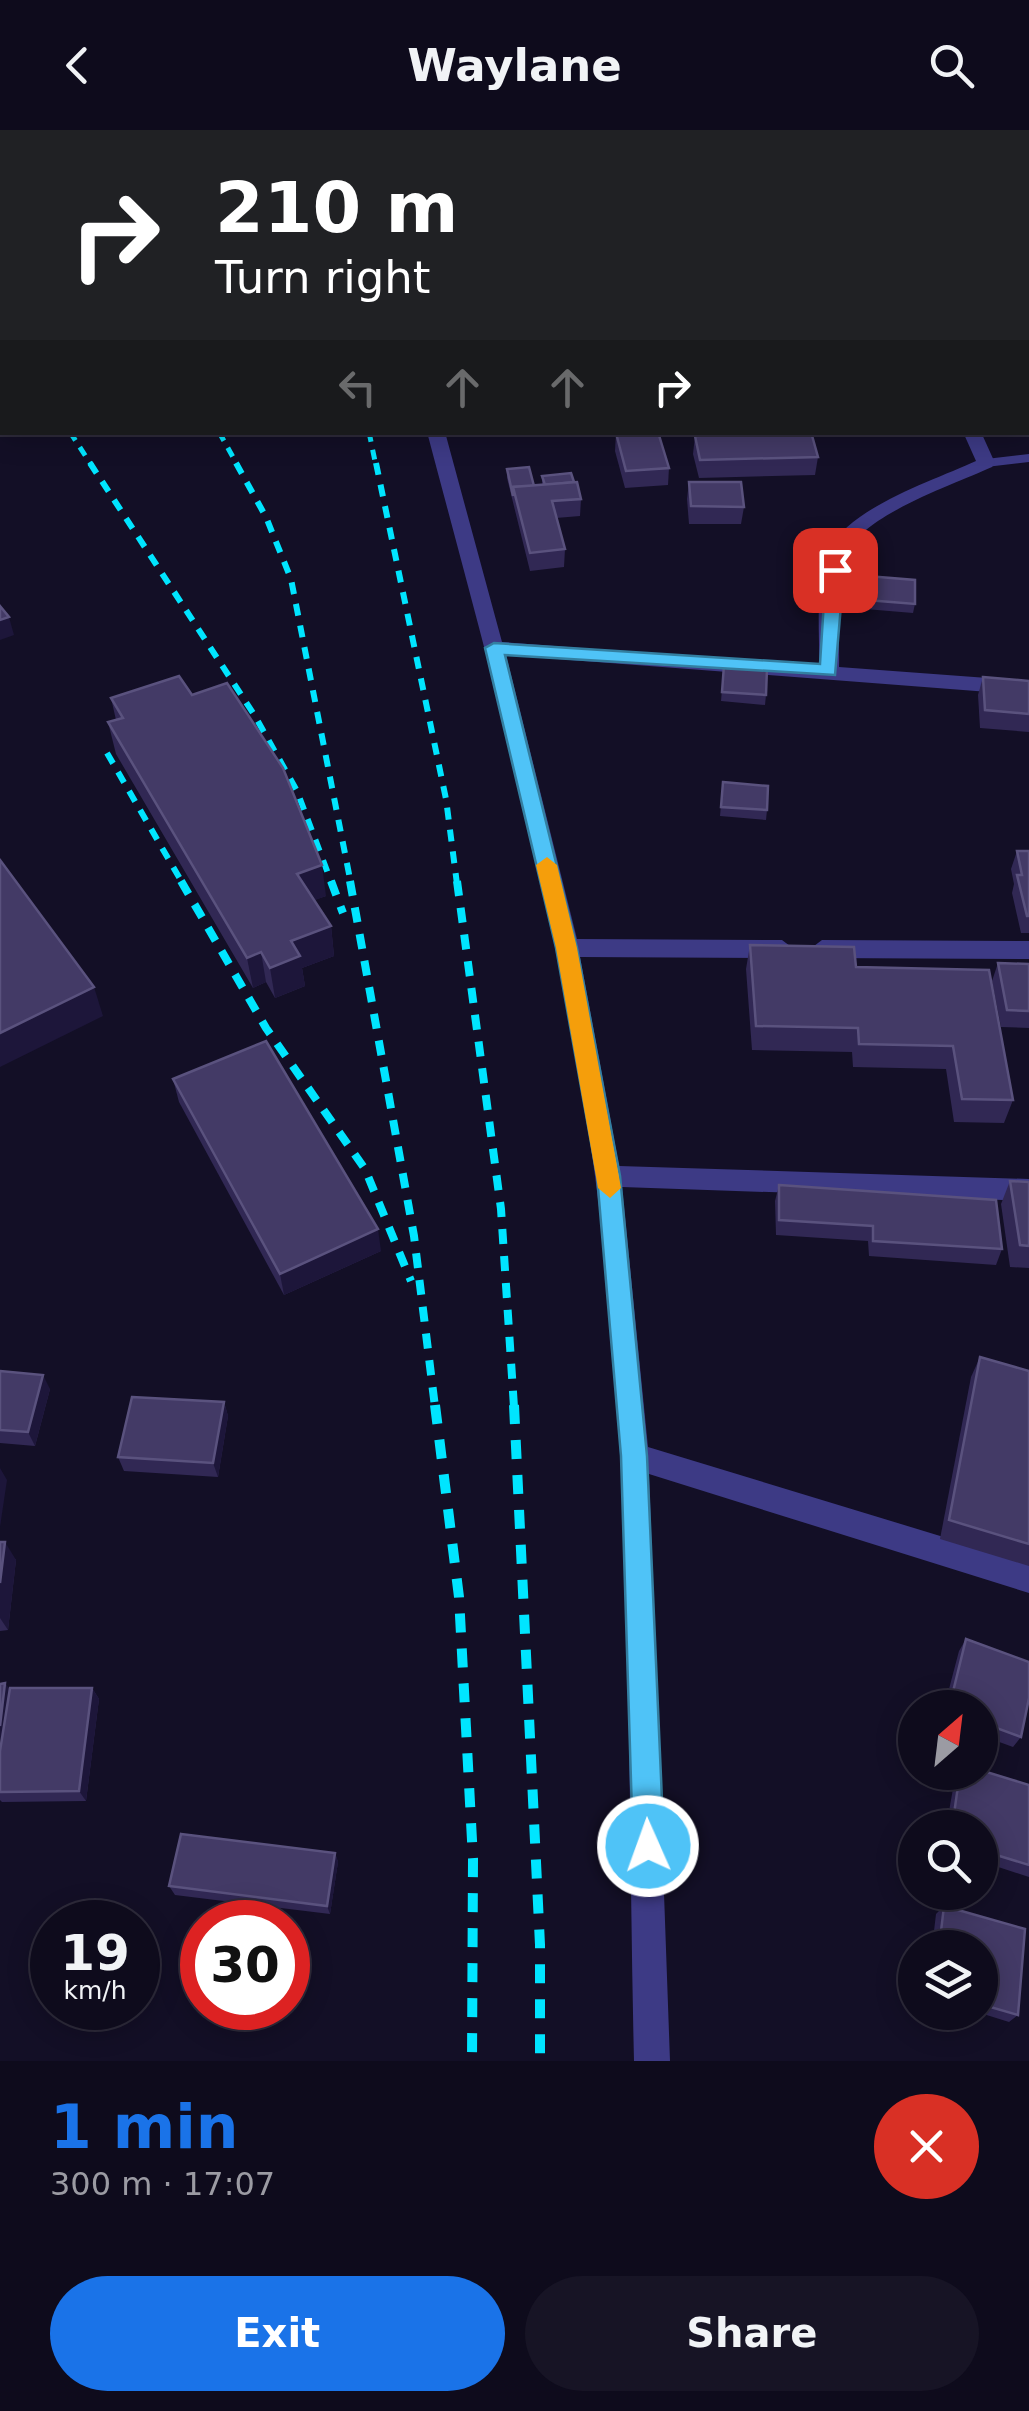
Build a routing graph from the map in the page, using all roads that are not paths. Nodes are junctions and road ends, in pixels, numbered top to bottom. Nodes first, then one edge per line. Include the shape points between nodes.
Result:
1 (437, 435) edge
2 (973, 435) edge
3 (1029, 458) edge
4 (986, 464) junction
5 (494, 648) junction
6 (829, 671) junction
7 (1029, 688) edge
8 (567, 948) junction
9 (1029, 950) edge
10 (608, 1176) junction
11 (1029, 1190) edge
12 (634, 1456) junction
13 (1029, 1578) edge
14 (652, 2061) edge

1 - 5 street
2 - 4 street
3 - 4 lane
4 - 6 street via 862,524 842,544
5 - 6 street
5 - 8 street
6 - 7 street
8 - 9 street
8 - 10 street
10 - 11 street
10 - 12 street
12 - 13 street
12 - 14 street

